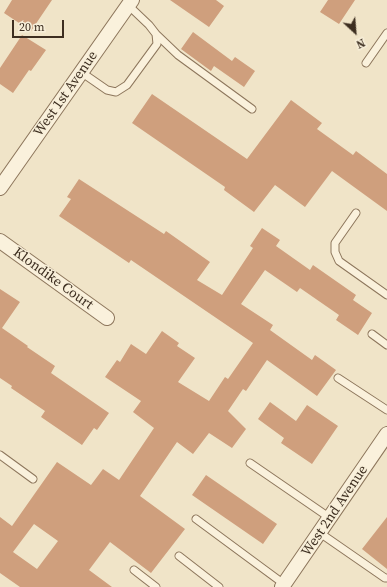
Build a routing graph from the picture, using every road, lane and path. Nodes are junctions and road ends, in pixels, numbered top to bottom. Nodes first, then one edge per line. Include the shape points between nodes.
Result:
1 (130, 3) edge
2 (387, 33) edge
3 (156, 34) junction
4 (366, 63) dead end
5 (81, 72) junction
6 (252, 109) dead end
7 (0, 188) edge
8 (356, 213) dead end
9 (0, 241) edge
10 (387, 295) edge
11 (107, 318) dead end
12 (372, 334) dead end
13 (387, 345) edge
14 (338, 378) dead end
15 (387, 410) edge
16 (387, 434) edge
17 (0, 455) edge
18 (250, 463) dead end
19 (33, 479) dead end
20 (330, 518) junction
21 (196, 519) dead end
22 (320, 533) junction
23 (179, 556) dead end
24 (134, 570) dead end
25 (387, 578) edge
26 (283, 586) edge
27 (156, 587) edge
28 (219, 587) edge

1 - 3 lane
1 - 5 street, West 1st Avenue
2 - 4 lane
3 - 5 lane via 157,44 127,85 116,92 107,90
3 - 6 lane via 178,55
5 - 7 street, West 1st Avenue
8 - 10 lane via 335,243 334,252 339,261
9 - 11 street, Klondike Court
12 - 13 lane
14 - 15 lane
16 - 20 street, West 2nd Avenue
17 - 19 lane
18 - 20 lane
20 - 22 street, West 2nd Avenue
21 - 26 lane
22 - 25 lane
22 - 26 street, West 2nd Avenue
23 - 28 lane
24 - 27 lane

